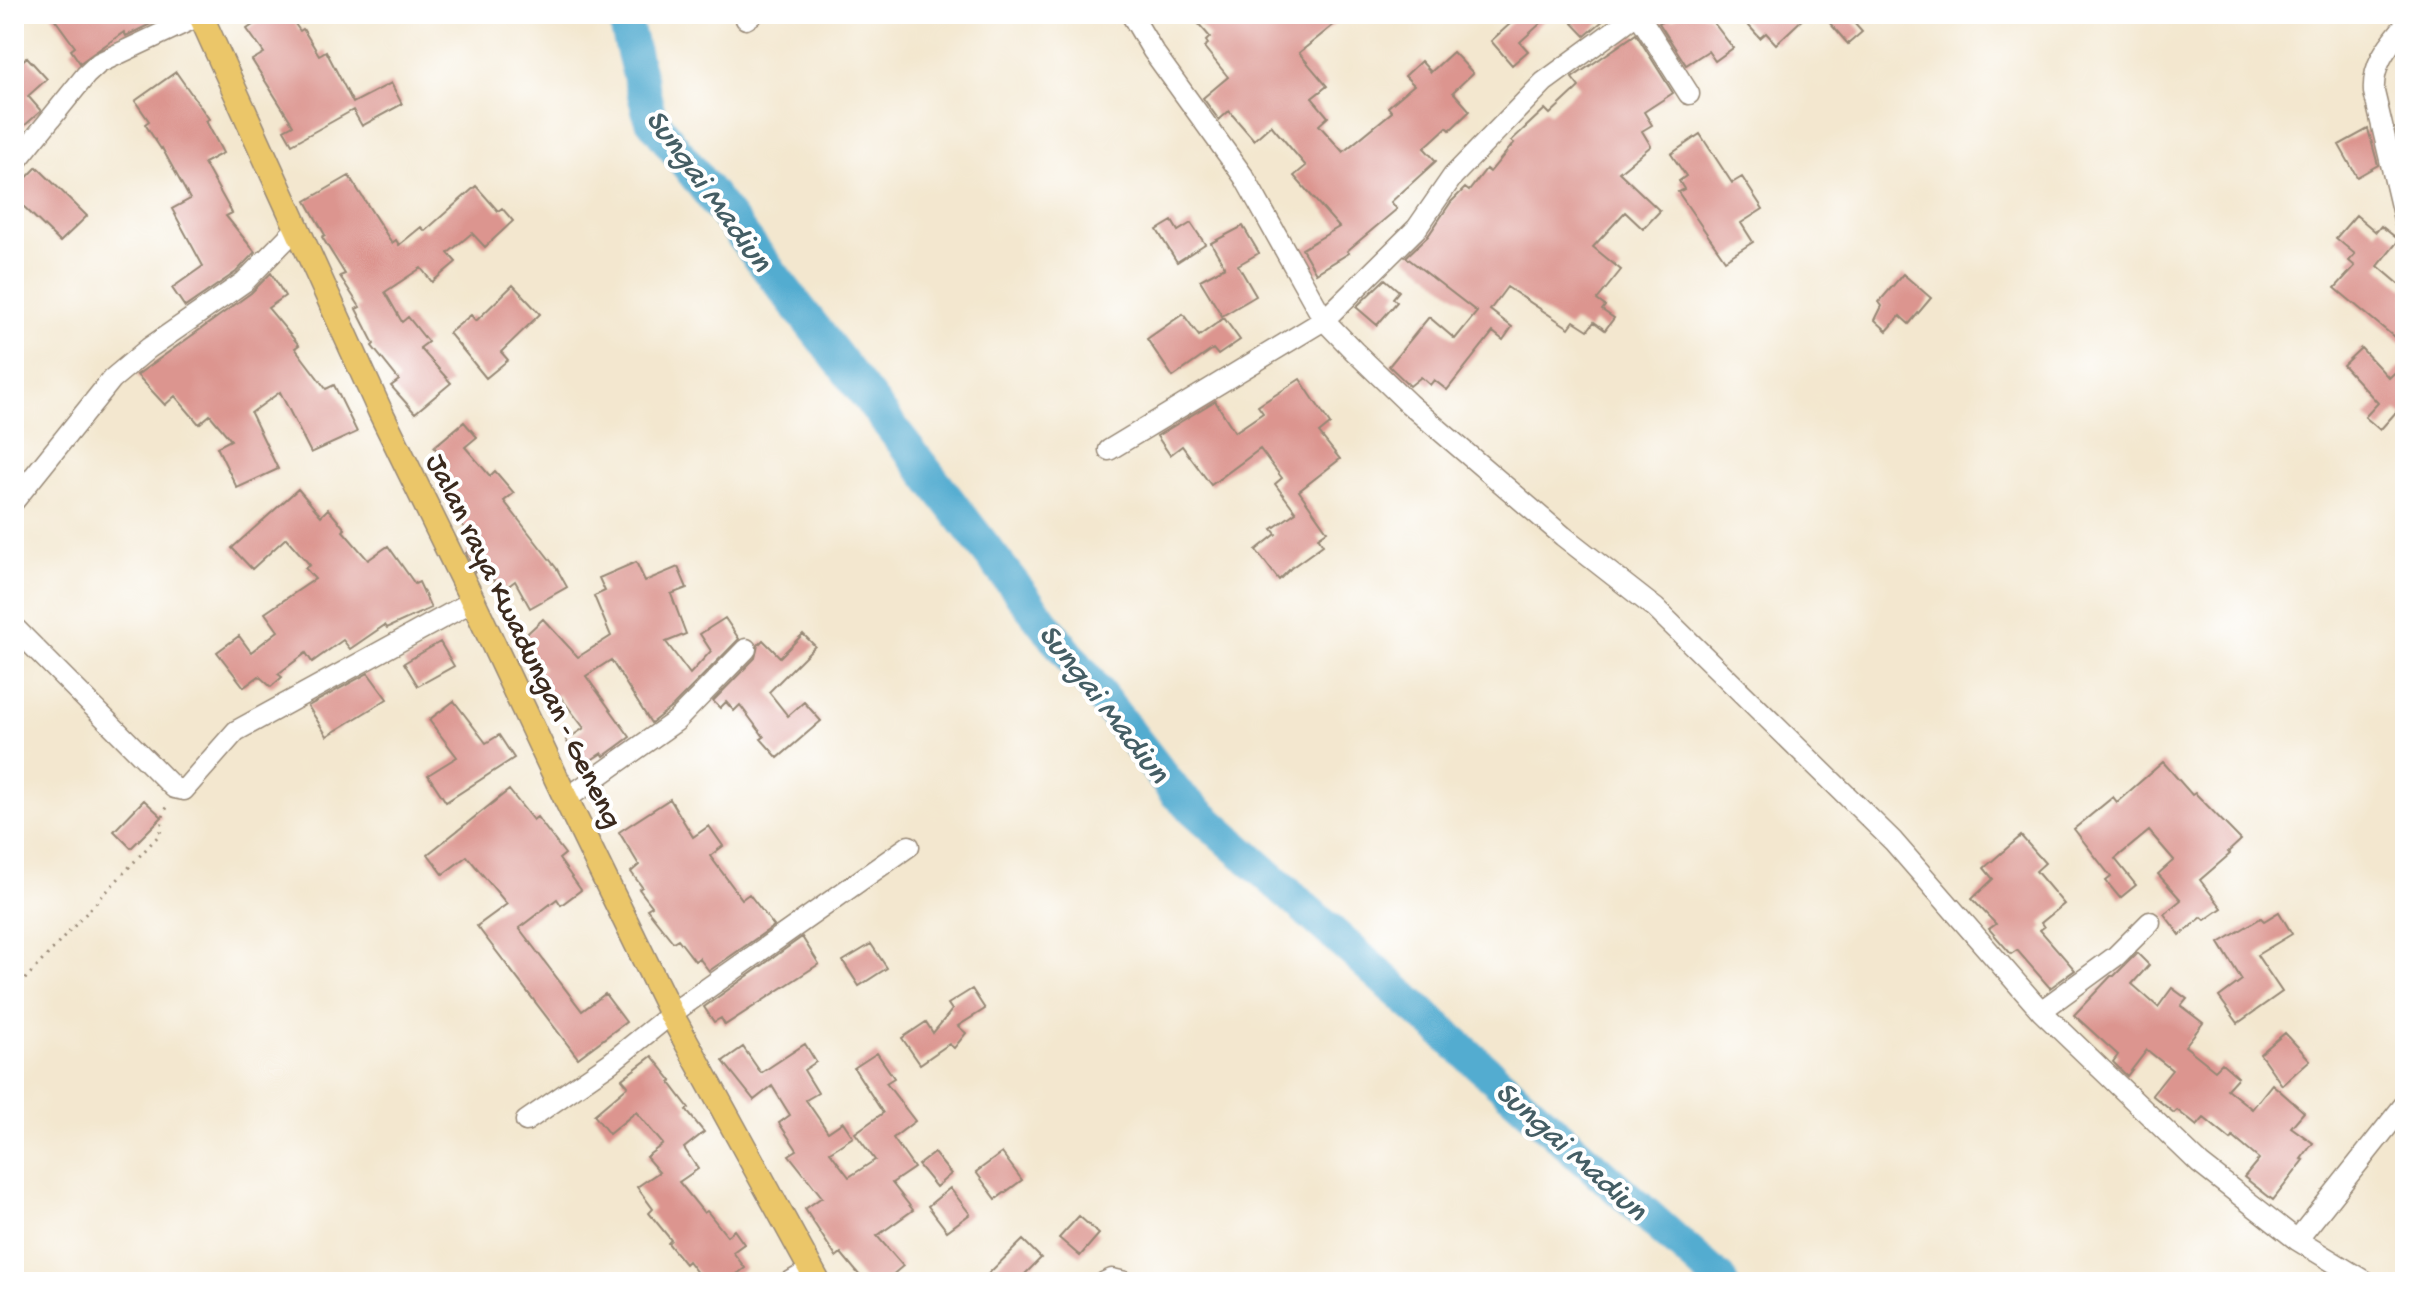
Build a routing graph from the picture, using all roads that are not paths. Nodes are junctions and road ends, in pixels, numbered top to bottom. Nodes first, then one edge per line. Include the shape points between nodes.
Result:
1 (1131, 14) edge
2 (200, 15) edge
3 (1631, 16) edge
4 (2405, 25) edge
5 (1689, 94) dead end
6 (14, 164) edge
7 (2405, 223) edge
8 (298, 227) junction
9 (1324, 320) junction
10 (1109, 450) dead end
11 (14, 501) edge
12 (473, 601) junction
13 (14, 627) edge
14 (746, 649) dead end
15 (566, 799) junction
16 (909, 846) dead end
17 (2150, 922) dead end
18 (2041, 1011) junction
19 (671, 1014) junction
20 (2405, 1104) edge
21 (526, 1121) dead end
22 (2297, 1240) junction
23 (815, 1275) edge
24 (790, 1282) edge
25 (1105, 1282) edge
26 (1125, 1282) edge
27 (2366, 1282) edge

1 - 9 street via 1244,177
2 - 6 street via 99,63
2 - 8 main road, Jalan raya Kwadungan - Geneng
3 - 5 street
3 - 9 street via 1544,82 1453,176 1417,228
4 - 7 street via 2373,77
8 - 11 street via 244,282 112,379
8 - 12 main road, Jalan raya Kwadungan - Geneng
9 - 10 street
9 - 18 street via 1409,404 1655,608 1893,841
12 - 13 street via 236,731 188,787 179,790
12 - 15 main road, Jalan raya Kwadungan - Geneng
14 - 15 street via 676,721
15 - 19 main road, Jalan raya Kwadungan - Geneng
16 - 19 street
17 - 18 street via 2116,956
18 - 22 street via 2200,1164
19 - 21 street
19 - 23 main road, Jalan raya Kwadungan - Geneng
20 - 22 street
22 - 27 street
23 - 24 street
25 - 26 street

